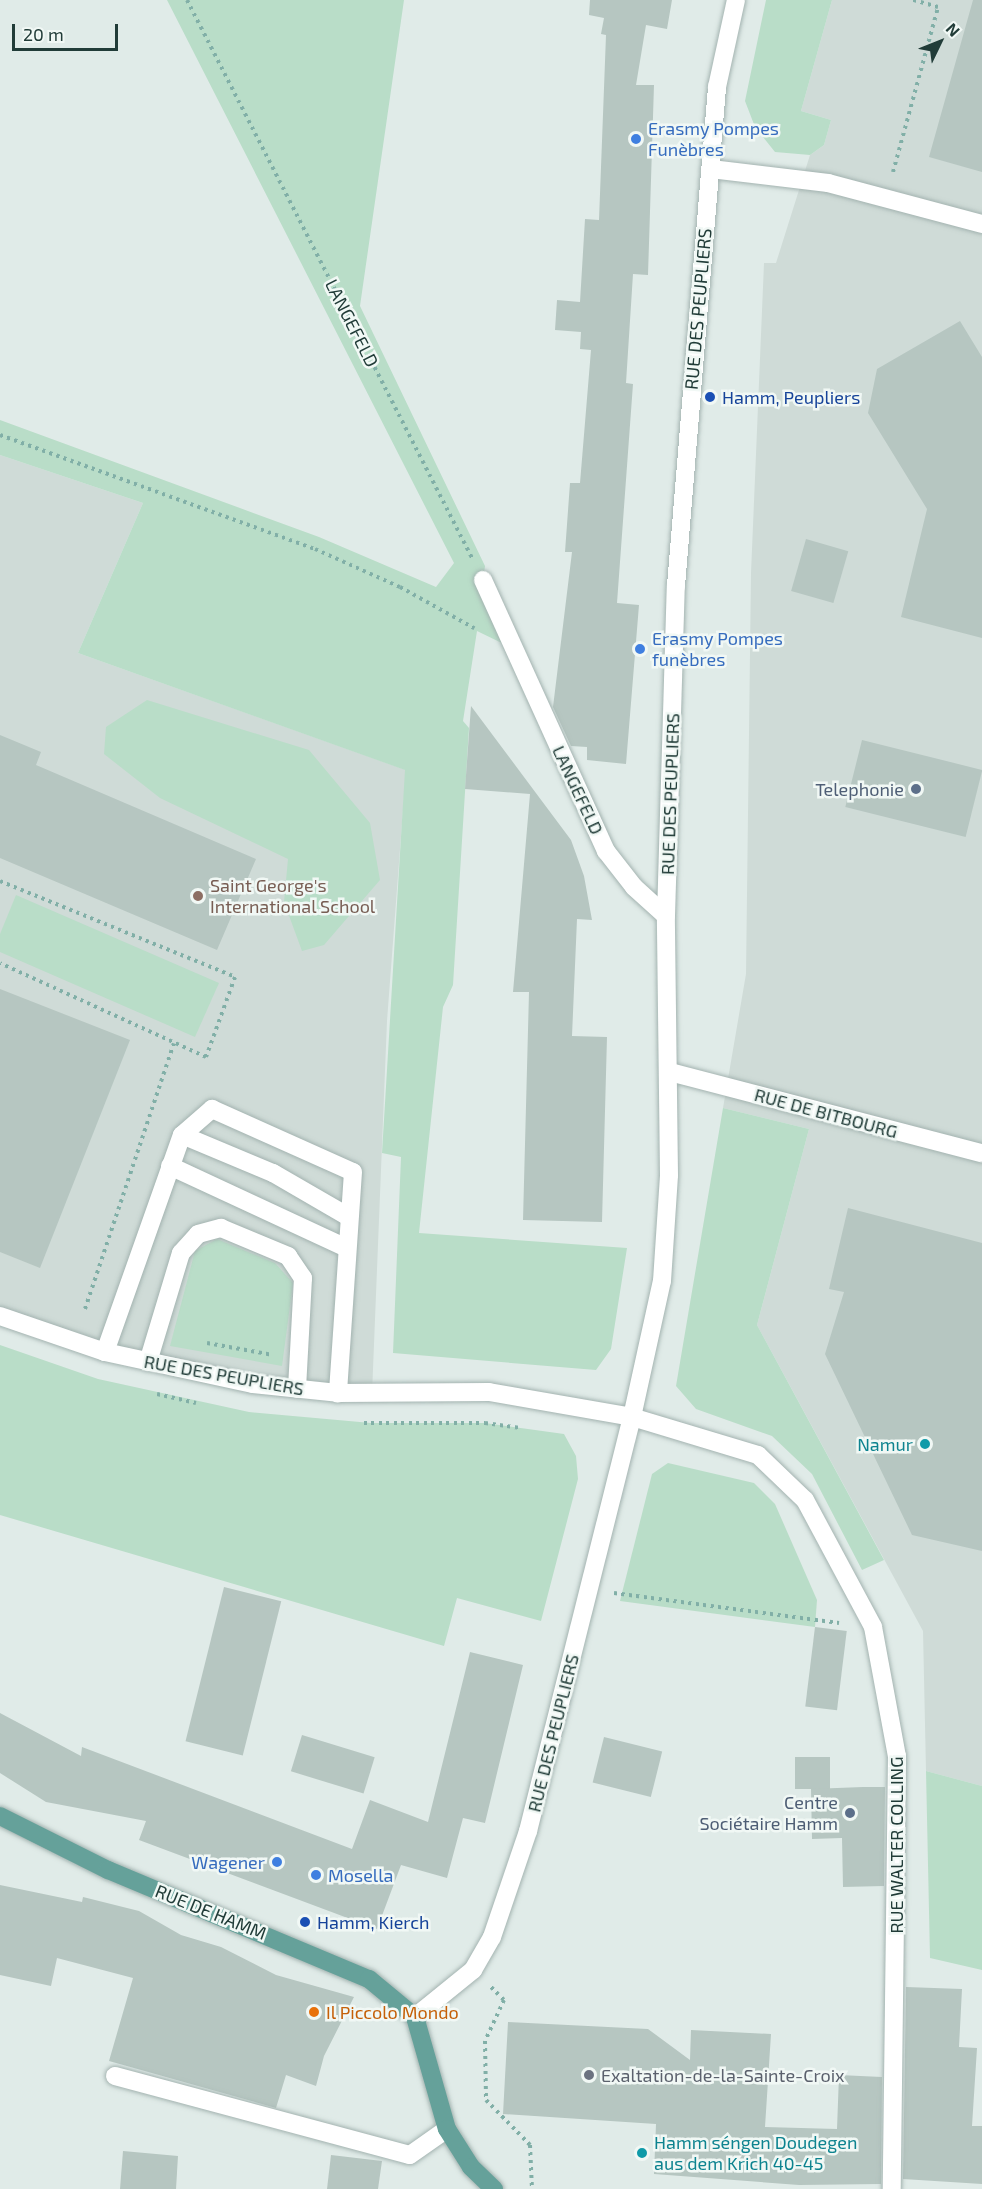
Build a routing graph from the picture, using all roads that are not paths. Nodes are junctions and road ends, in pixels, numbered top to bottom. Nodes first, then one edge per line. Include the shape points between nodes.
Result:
1 (736, 0) edge
2 (711, 169) junction
3 (982, 224) edge
4 (483, 580) road end
5 (666, 916) junction
6 (670, 1072) junction
7 (182, 1135) junction
8 (982, 1153) edge
9 (170, 1166) junction
10 (349, 1217) junction
11 (346, 1248) junction
12 (0, 1316) edge
13 (105, 1352) junction
14 (148, 1362) junction
15 (297, 1389) junction
16 (338, 1393) junction
17 (632, 1417) junction
18 (0, 1816) edge
19 (415, 2017) junction
20 (115, 2076) dead end
21 (447, 2129) junction
22 (494, 2189) edge
23 (892, 2189) edge

1 - 2 street, RUE DES PEUPLIERS via 717,87
2 - 3 street via 828,183
2 - 5 street, RUE DES PEUPLIERS via 676,586
4 - 5 street, LANGEFELD via 606,851 634,887
5 - 6 street, RUE DES PEUPLIERS
6 - 8 street, RUE DE BITBOURG
6 - 17 street, RUE DES PEUPLIERS via 662,1281
7 - 9 street
7 - 10 street via 273,1173
7 - 10 street via 212,1109 353,1173
9 - 11 street
9 - 13 street
10 - 11 street
11 - 16 street
12 - 13 street, RUE DES PEUPLIERS
13 - 14 street, RUE DES PEUPLIERS
14 - 15 street, RUE DES PEUPLIERS
14 - 15 street via 181,1253 198,1234 221,1228 288,1256 303,1278
15 - 16 street, RUE DES PEUPLIERS
16 - 17 street, RUE DES PEUPLIERS via 489,1392
17 - 19 street, RUE DES PEUPLIERS via 528,1831 492,1937 472,1970
17 - 23 street, RUE WALTER COLLING via 758,1455 805,1500 873,1627 897,1756
18 - 19 main road, RUE DE HAMM via 108,1869 369,1979
19 - 21 main road
20 - 21 street via 410,2155
21 - 22 main road via 471,2167

